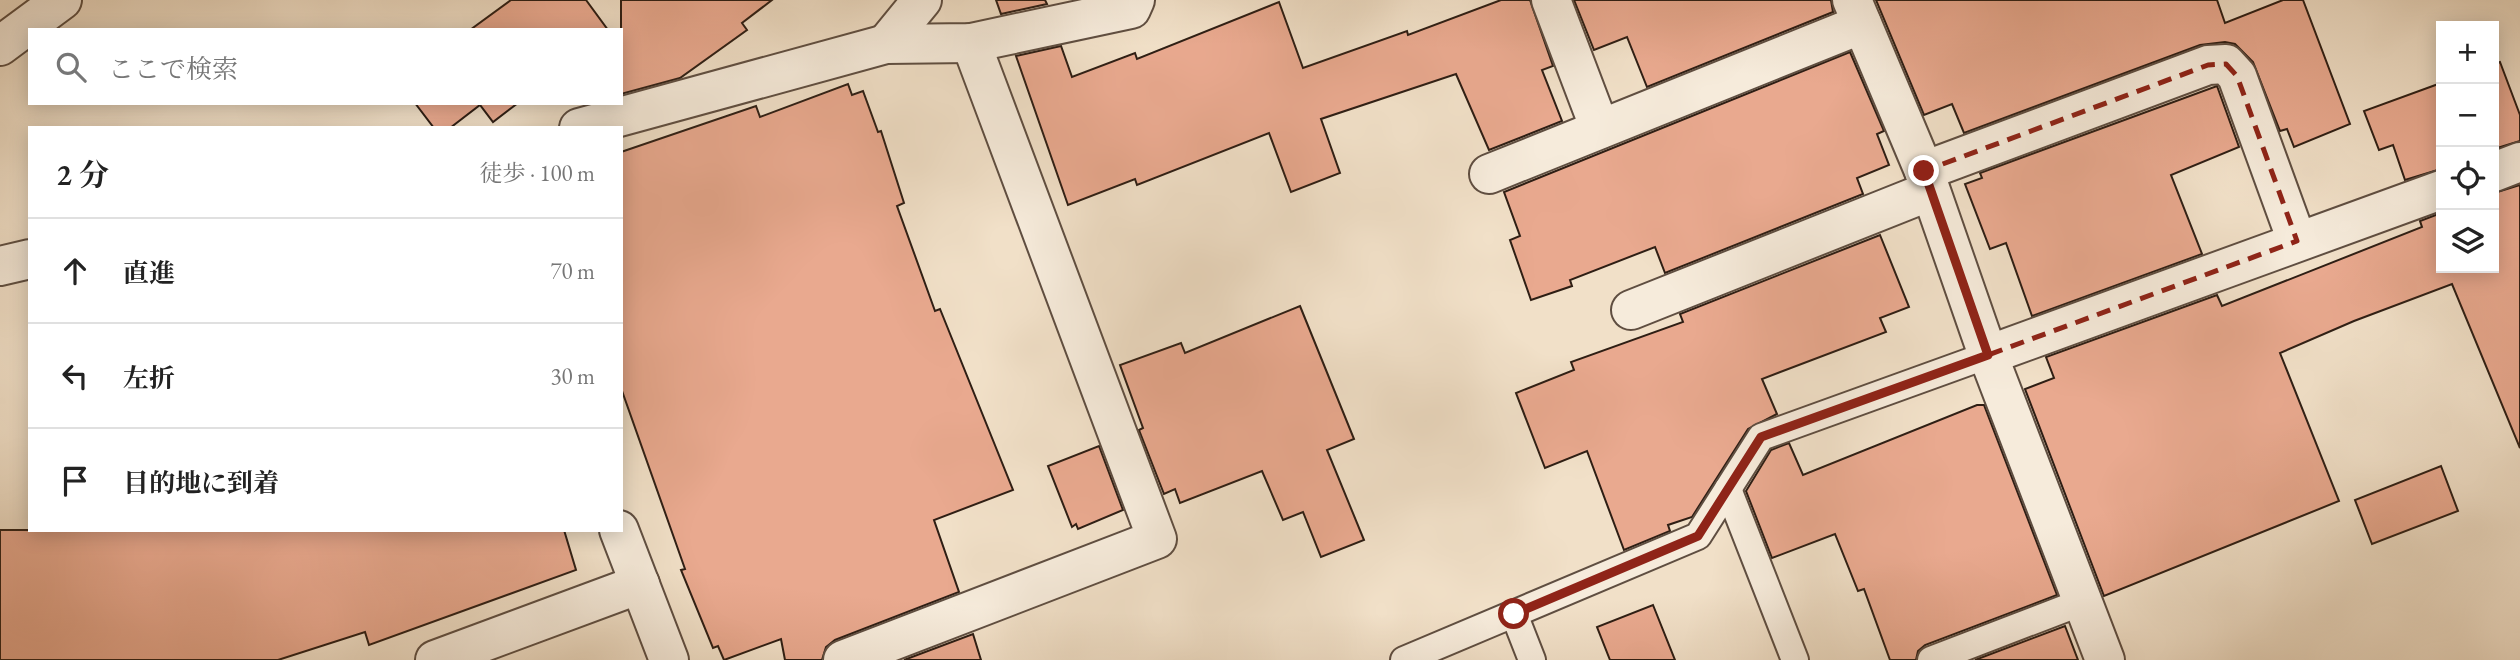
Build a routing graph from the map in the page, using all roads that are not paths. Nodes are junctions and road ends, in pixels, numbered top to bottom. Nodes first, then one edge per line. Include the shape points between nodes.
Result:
1 (62, 0) edge
2 (922, 0) edge
3 (1135, 0) edge
4 (1551, 0) edge
5 (1857, 12) edge
6 (971, 43) junction
7 (886, 44) junction
8 (0, 46) edge
9 (586, 126) edge
10 (1600, 129) junction
11 (2520, 162) edge
12 (2499, 170) edge
13 (1489, 174) dead end
14 (1927, 181) junction
15 (2436, 192) edge
16 (2297, 242) junction
17 (28, 259) edge
18 (0, 266) edge
19 (1631, 310) dead end
20 (1988, 355) junction
21 (1728, 489) junction
22 (620, 532) edge
23 (640, 584) junction
24 (2082, 602) junction
25 (1514, 614) junction
26 (435, 660) edge
27 (669, 660) edge
28 (842, 660) edge
29 (1404, 660) edge
30 (1532, 660) edge
31 (1795, 660) edge
32 (1931, 660) edge
33 (2105, 660) edge

1 - 8 street
2 - 7 street
3 - 6 street via 1131,9
4 - 10 street
5 - 10 street
5 - 14 street
6 - 7 street
6 - 28 street via 1157,539
7 - 9 street
10 - 13 street
11 - 12 street
14 - 16 street via 2208,65 2226,64 2237,76
14 - 19 street
14 - 20 street
15 - 16 street
16 - 20 street
17 - 18 street
20 - 21 lane via 1761,437
20 - 24 street
21 - 25 lane via 1698,536
21 - 31 lane
22 - 23 street
23 - 26 street
23 - 27 street
24 - 32 lane
24 - 33 street
25 - 29 lane
25 - 30 lane

